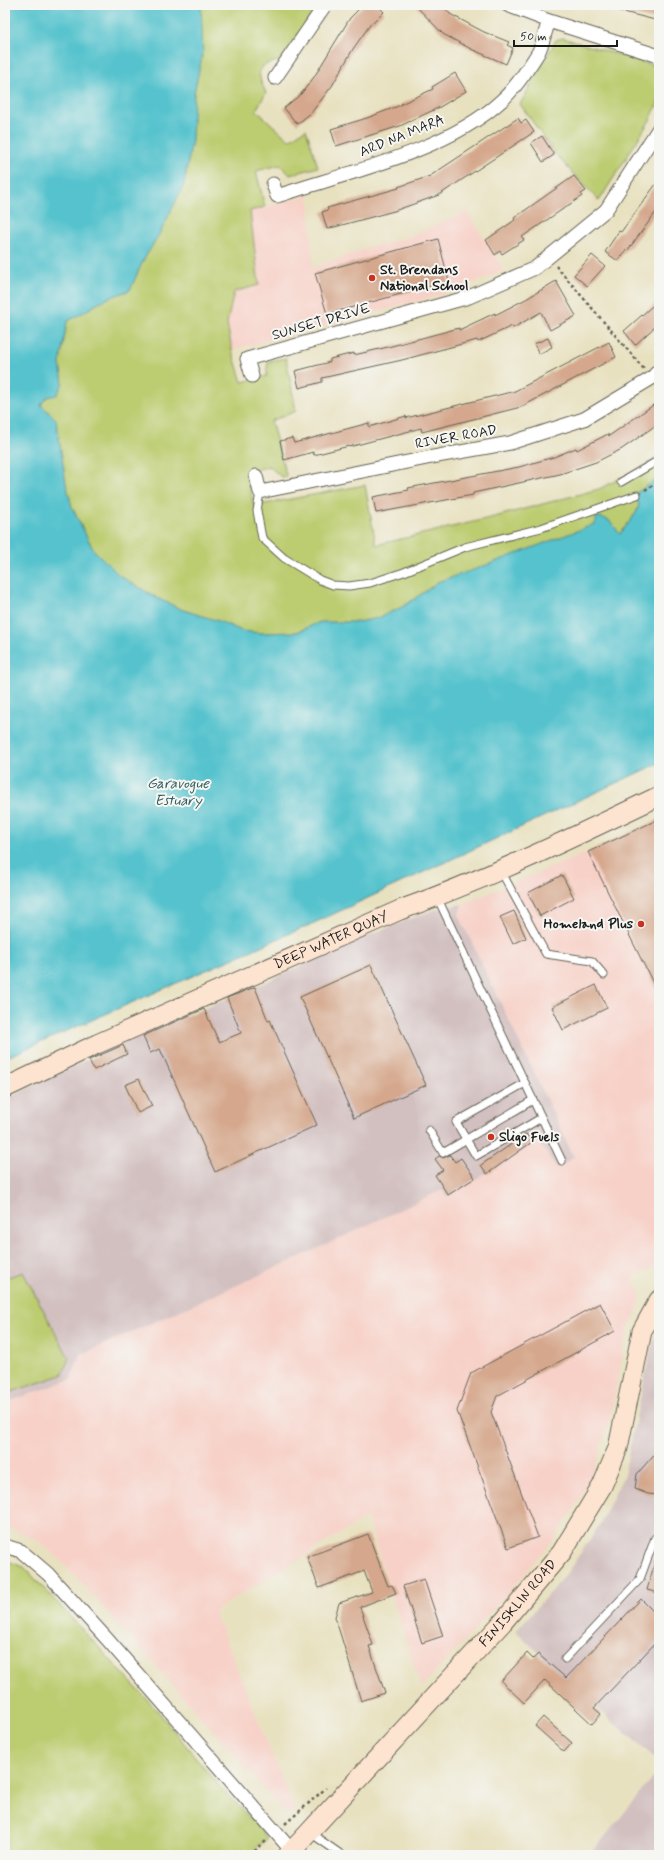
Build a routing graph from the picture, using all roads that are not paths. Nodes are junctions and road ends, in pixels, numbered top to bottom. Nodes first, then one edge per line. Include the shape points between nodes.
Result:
1 (326, 5) edge
2 (507, 5) edge
3 (549, 21) junction
4 (659, 56) edge
5 (275, 78) dead end
6 (659, 128) edge
7 (273, 184) dead end
8 (655, 374) edge
9 (252, 376) dead end
10 (659, 460) edge
11 (256, 476) dead end
12 (621, 482) dead end
13 (260, 492) junction
14 (638, 495) road end
15 (659, 796) edge
16 (500, 869) junction
17 (437, 896) junction
18 (604, 975) dead end
19 (525, 1083) junction
20 (5, 1088) edge
21 (533, 1100) junction
22 (541, 1118) junction
23 (430, 1130) dead end
24 (465, 1139) junction
25 (562, 1162) dead end
26 (659, 1300) edge
27 (659, 1537) edge
28 (5, 1546) edge
29 (565, 1659) dead end
30 (308, 1832) junction
31 (290, 1853) edge
32 (342, 1855) edge

1 - 5 street
2 - 3 street
3 - 4 street
3 - 7 street, ARD NA MARA via 538,52 502,101 445,138 354,173 277,196
6 - 9 street, SUNSET DRIVE via 606,210 535,268 469,297 247,360
8 - 13 street, RIVER ROAD via 584,420 510,443
10 - 12 lane
11 - 13 street
13 - 14 lane via 257,511 262,538 284,558 320,580 333,585 349,586 370,583 465,547 541,528
15 - 16 street, DEEP WATER QUAY
16 - 17 street, DEEP WATER QUAY
16 - 18 lane via 546,954 592,961
17 - 19 lane
17 - 20 street, DEEP WATER QUAY via 104,1041
19 - 21 lane
19 - 24 lane via 456,1122
21 - 22 lane
21 - 24 lane
22 - 24 lane via 476,1156
22 - 25 lane
23 - 24 lane via 443,1153
26 - 30 street, FINISKLIN ROAD via 642,1330 618,1448 602,1486 562,1552 493,1633
27 - 29 lane via 655,1538 640,1579
28 - 31 street via 21,1551 48,1574
30 - 31 street, FINISKLIN ROAD
30 - 32 lane

